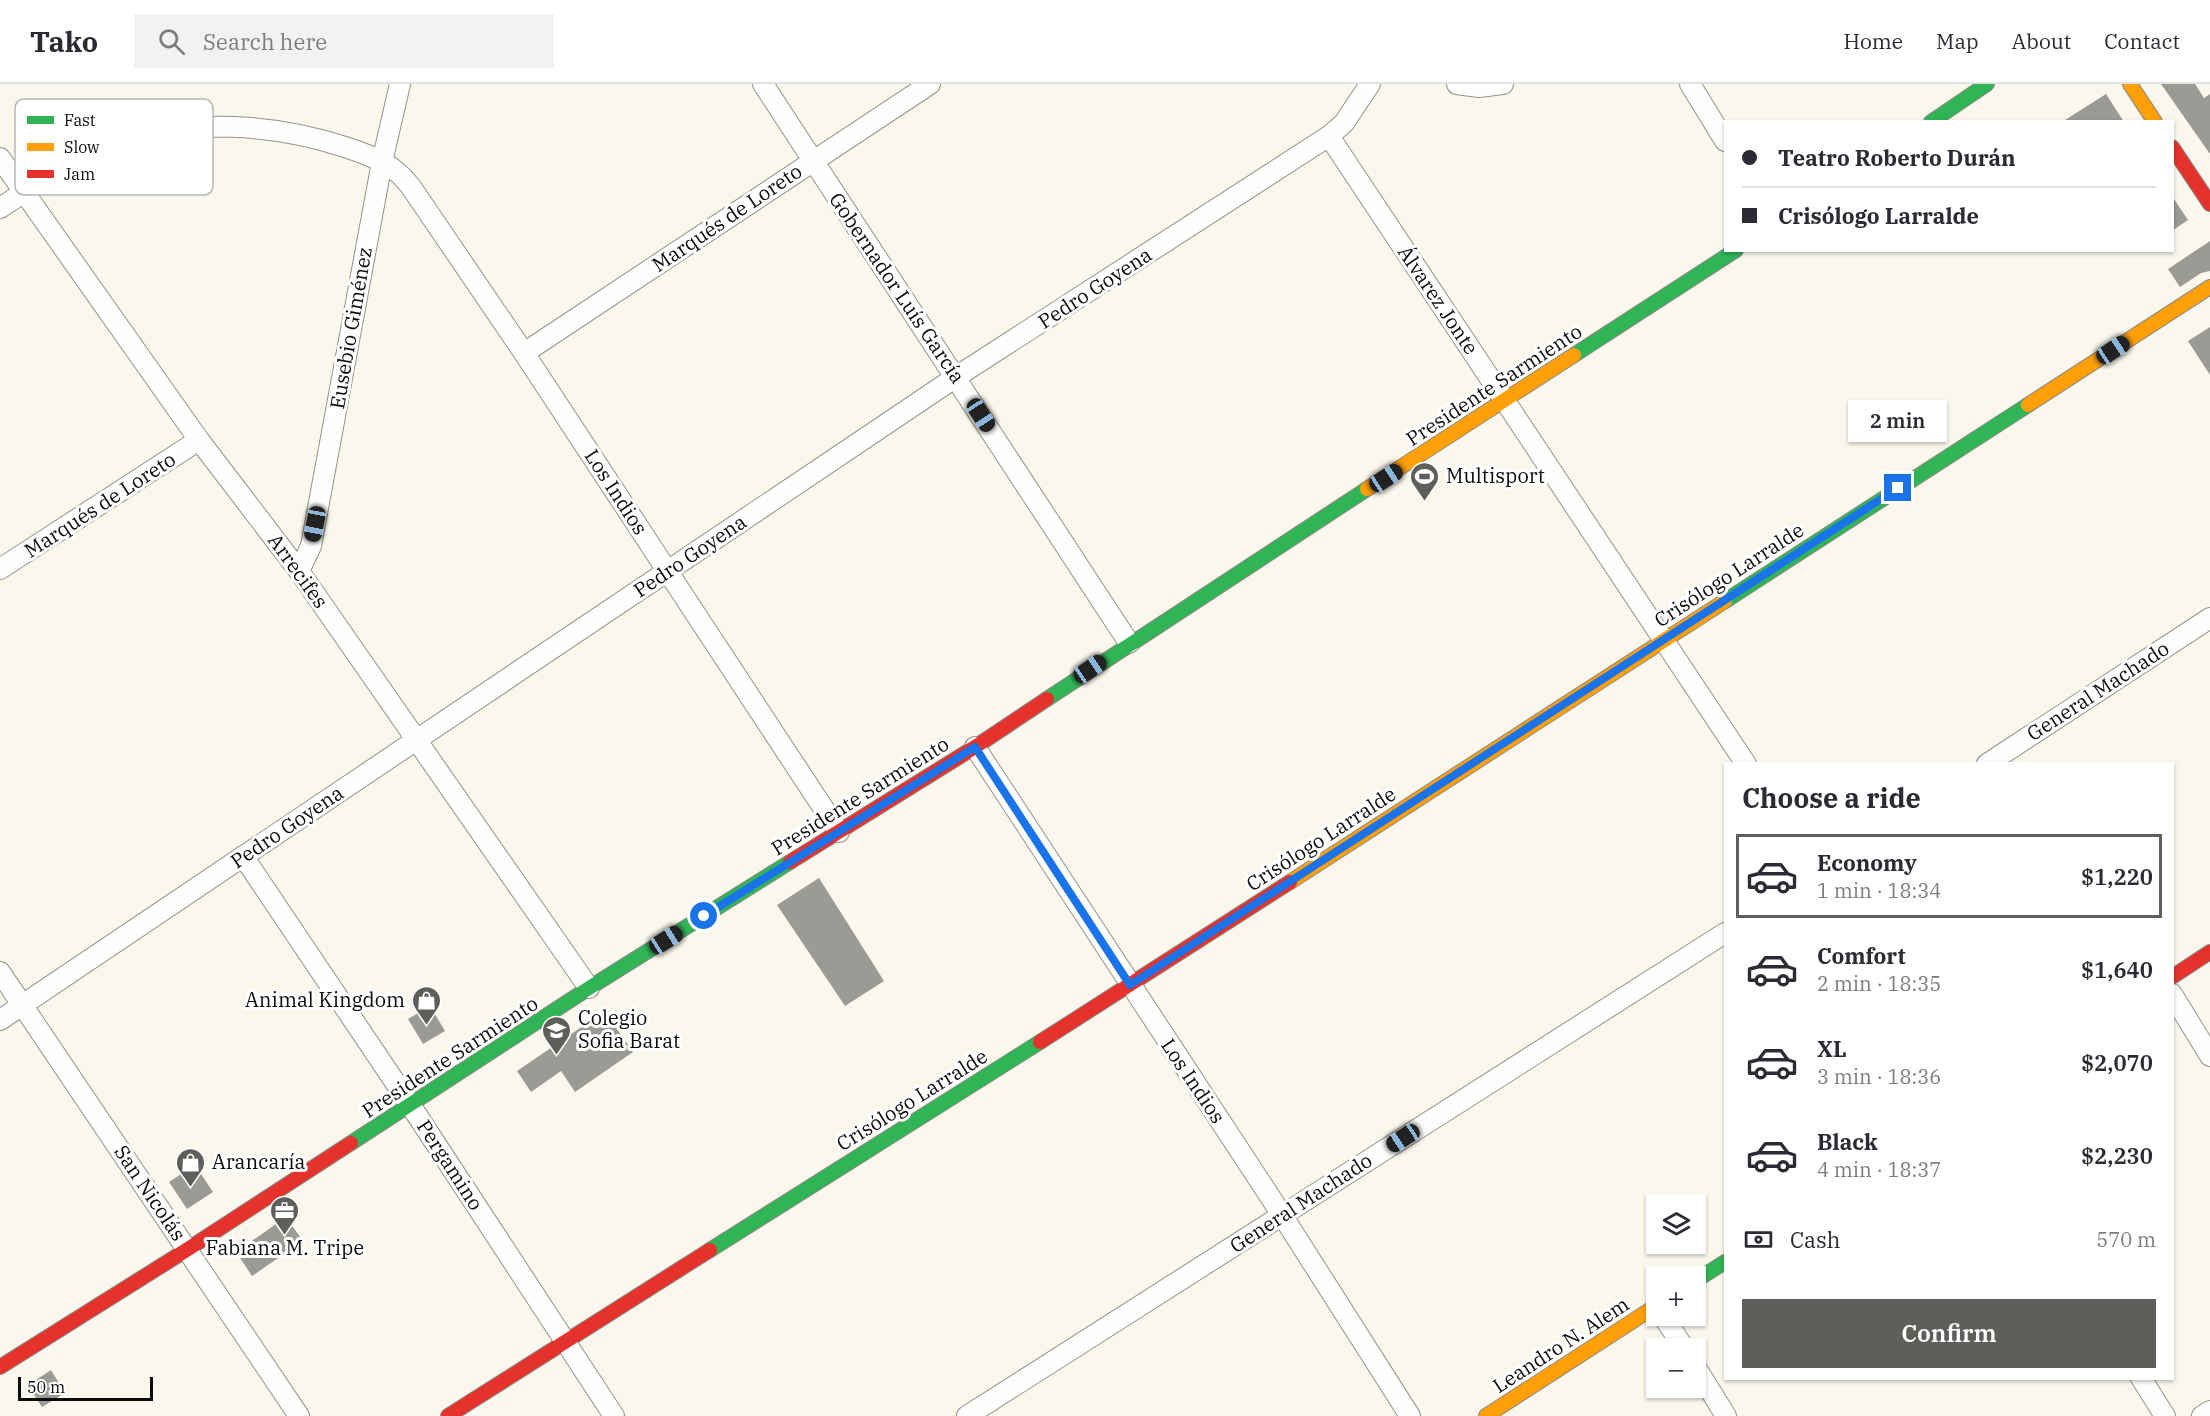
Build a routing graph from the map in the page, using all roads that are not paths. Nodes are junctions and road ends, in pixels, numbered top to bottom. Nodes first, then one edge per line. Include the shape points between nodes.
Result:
1 (400, 84) edge
2 (763, 84) edge
3 (930, 84) edge
4 (1370, 84) edge
5 (1457, 84) edge
6 (1503, 84) edge
7 (1690, 84) edge
8 (1988, 84) edge
9 (2130, 84) edge
10 (1934, 120) edge
11 (2154, 120) edge
12 (213, 128) edge
13 (1329, 136) junction
14 (1724, 139) edge
15 (2174, 150) edge
16 (0, 159) edge
17 (812, 161) junction
18 (382, 162) junction
19 (15, 180) edge
20 (20, 195) edge
21 (26, 195) edge
22 (2210, 204) edge
23 (0, 208) edge
24 (1733, 252) edge
25 (2210, 286) edge
26 (524, 353) junction
27 (956, 377) junction
28 (1505, 401) junction
29 (200, 440) junction
30 (0, 569) edge
31 (299, 571) junction
32 (668, 571) junction
33 (2210, 618) edge
34 (1665, 640) junction
35 (1129, 644) junction
36 (417, 739) junction
37 (975, 747) junction
38 (1745, 762) edge
39 (1990, 762) edge
40 (839, 832) junction
41 (243, 856) junction
42 (1724, 934) edge
43 (2210, 952) edge
44 (0, 972) edge
45 (2174, 975) edge
46 (1130, 985) junction
47 (590, 988) junction
48 (2174, 997) edge
49 (23, 1005) junction
50 (0, 1020) edge
51 (2210, 1056) edge
52 (411, 1106) junction
53 (1282, 1215) junction
54 (188, 1250) junction
55 (1724, 1263) edge
56 (1706, 1274) edge
57 (1646, 1312) edge
58 (565, 1342) junction
59 (0, 1367) edge
60 (2142, 1380) edge
61 (1706, 1384) edge
62 (2210, 1411) edge
63 (299, 1416) edge
64 (448, 1416) edge
65 (614, 1416) edge
66 (967, 1416) edge
67 (1410, 1416) edge
68 (1486, 1416) edge
69 (1726, 1416) edge
70 (2165, 1416) edge
71 (2202, 1416) edge

1 - 18 street, Eusebio Giménez
2 - 17 street, Gobernador Luís García
3 - 17 street, Marqués de Loreto
4 - 13 street, Pedro Goyena via 1344,123
5 - 6 street
7 - 14 street
8 - 10 street
9 - 11 street
12 - 18 street, Los Indios via 263,129 300,135 359,151
13 - 27 street, Pedro Goyena
13 - 28 street, Álvarez Jonte
15 - 22 street
16 - 19 street, Arrecifes
17 - 26 street, Marqués de Loreto
17 - 27 street, Gobernador Luís García
18 - 26 street, Los Indios via 411,187
18 - 31 street, Eusebio Giménez via 311,546
20 - 23 street, Los Indios
21 - 29 street, Arrecifes
24 - 28 street, Presidente Sarmiento
25 - 34 street, Crisólogo Larralde
26 - 32 street, Los Indios
27 - 32 street, Pedro Goyena
27 - 35 street, Gobernador Luís García
28 - 34 street, Álvarez Jonte
28 - 35 street, Presidente Sarmiento
29 - 30 street, Marqués de Loreto
29 - 31 street, Arrecifes
31 - 36 street, Arrecifes
32 - 36 street, Pedro Goyena
32 - 40 street, Los Indios
33 - 39 street, General Machado
34 - 38 street, Álvarez Jonte
34 - 46 street, Crisólogo Larralde
35 - 37 street, Presidente Sarmiento
36 - 41 street, Pedro Goyena
36 - 47 street, Arrecifes
37 - 40 street, Presidente Sarmiento
37 - 46 street, Los Indios
40 - 47 street, Presidente Sarmiento
41 - 49 street, Pedro Goyena
41 - 52 street, Pergamino
42 - 53 street, General Machado
43 - 45 street
44 - 49 street, San Nicolás
46 - 53 street, Los Indios
46 - 58 street, Crisólogo Larralde
47 - 52 street, Presidente Sarmiento
48 - 51 street
49 - 50 street, Pedro Goyena
49 - 54 street, San Nicolás
52 - 54 street, Presidente Sarmiento
52 - 58 street, Pergamino
53 - 66 street, General Machado
53 - 67 street, Los Indios
54 - 59 street, Presidente Sarmiento
54 - 63 street, San Nicolás
55 - 56 street
57 - 68 street, Leandro N. Alem
58 - 64 street, Crisólogo Larralde
58 - 65 street, Pergamino
60 - 70 street
61 - 69 street
62 - 71 street

